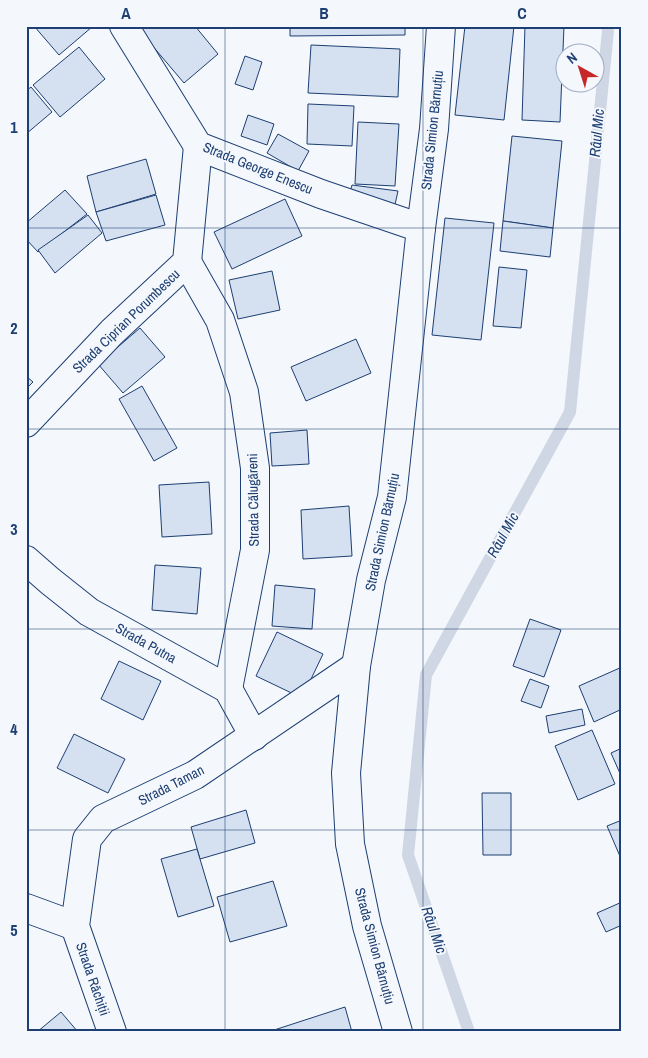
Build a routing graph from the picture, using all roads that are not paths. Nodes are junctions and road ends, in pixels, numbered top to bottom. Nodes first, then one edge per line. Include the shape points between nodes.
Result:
1 (124, 26) edge
2 (441, 26) edge
3 (198, 146) junction
4 (421, 228) junction
5 (187, 262) junction
6 (26, 423) edge
7 (26, 560) edge
8 (356, 666) junction
9 (228, 689) junction
10 (254, 736) junction
11 (26, 908) edge
12 (75, 926) junction
13 (112, 1032) edge
14 (398, 1032) edge

1 - 3 street, Strada George Enescu
2 - 4 street, Strada Simion Bărnuțiu via 434,129
3 - 4 street, Strada George Enescu via 321,194
3 - 5 street, Strada Ciprian Porumbescu
4 - 8 street, Strada Simion Bărnuțiu via 392,497 371,580
5 - 6 street, Strada Ciprian Porumbescu via 112,332
5 - 9 street, Strada Călugăreni via 220,320 244,392 255,468 255,550
7 - 9 street, Strada Putna via 90,612
8 - 10 street, Strada Taman
8 - 14 street, Strada Simion Bărnuțiu via 346,773 350,844 367,926
9 - 10 street
10 - 12 street, Strada Taman via 195,775 103,819 87,839
11 - 12 street
12 - 13 street, Strada Răchiții

